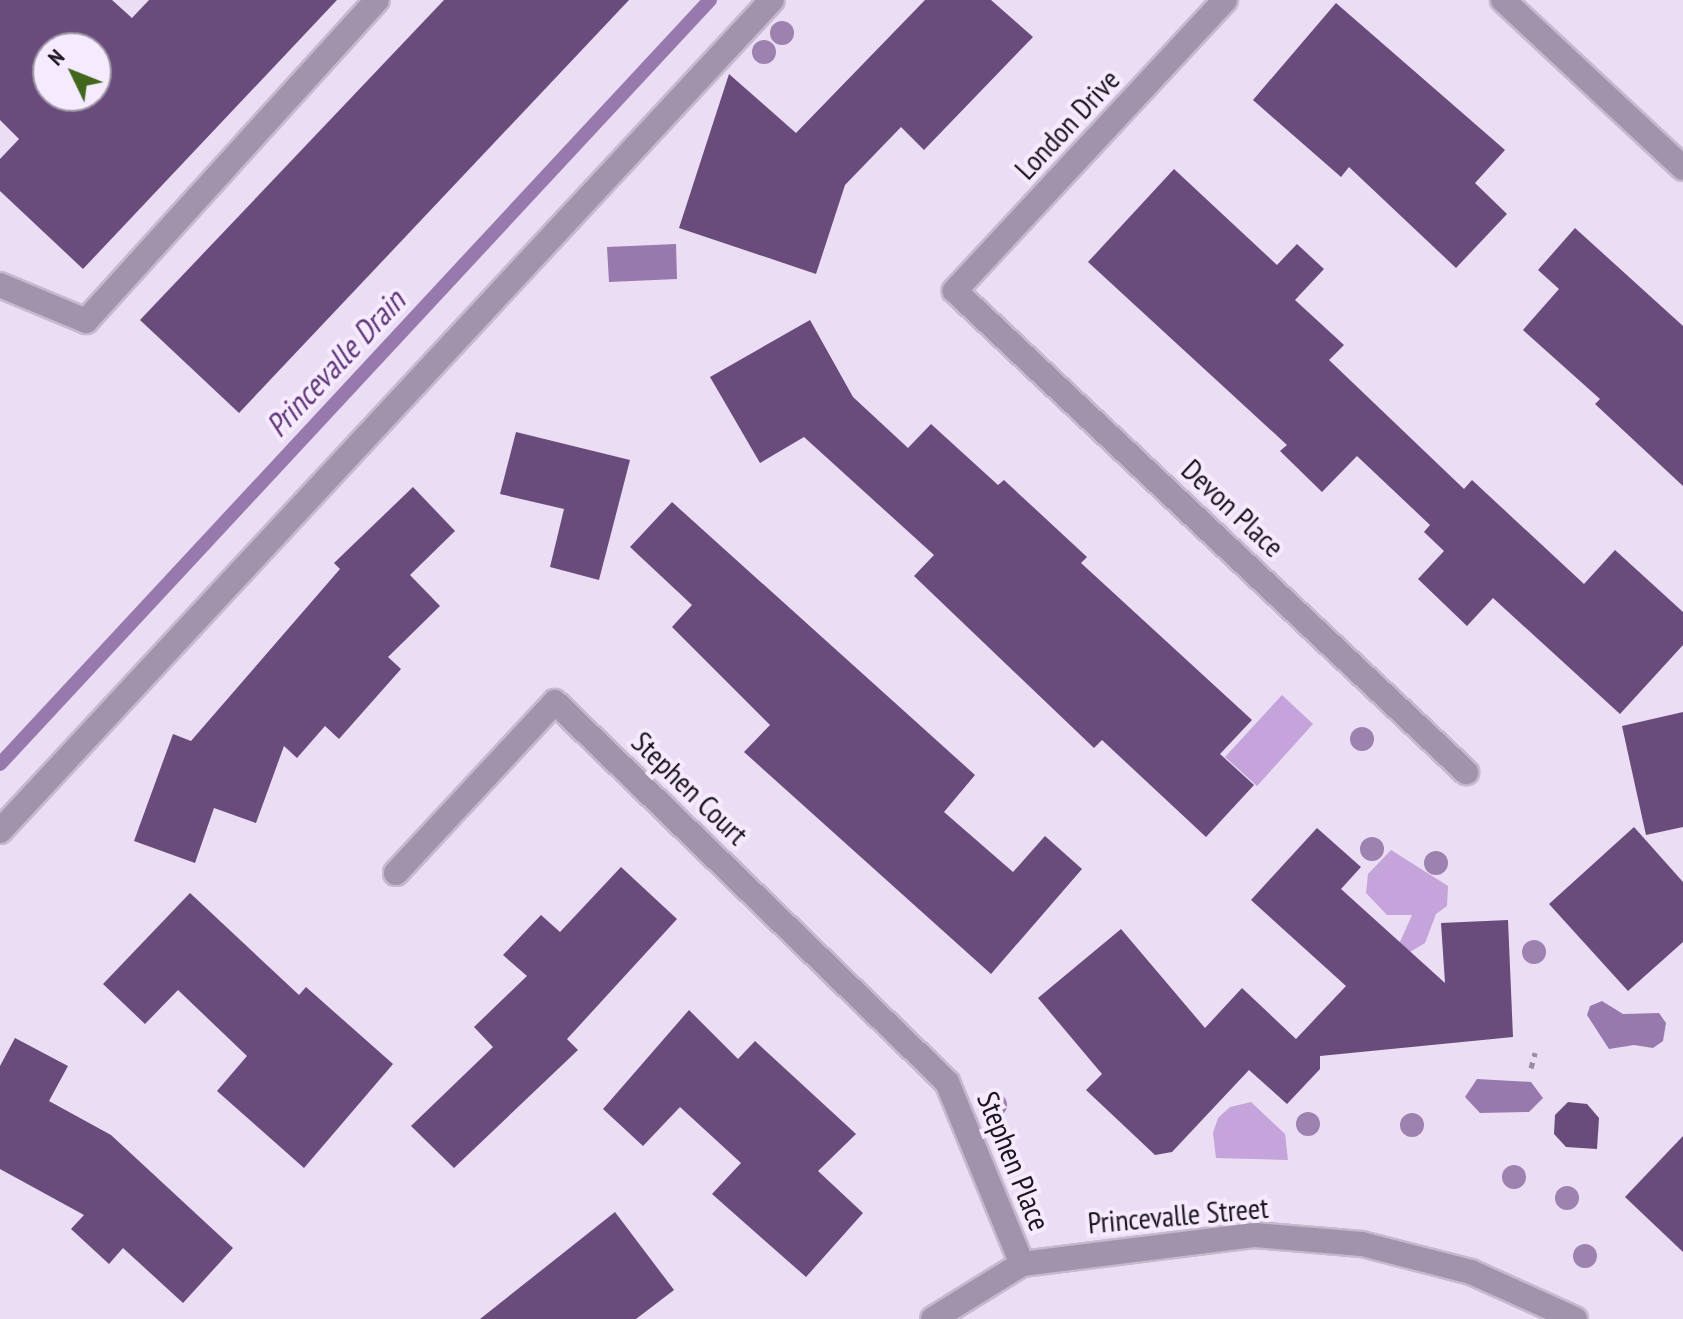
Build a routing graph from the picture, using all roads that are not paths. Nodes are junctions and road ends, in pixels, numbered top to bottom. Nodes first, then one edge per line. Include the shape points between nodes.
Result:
1 (377, 0) edge
2 (772, 0) edge
3 (1225, 0) edge
4 (1503, 0) edge
5 (1683, 168) edge
6 (0, 285) edge
7 (955, 291) joint
8 (1466, 772) dead end
9 (0, 831) edge
10 (396, 873) dead end
11 (947, 1082) joint
12 (1022, 1264) junction
13 (933, 1319) edge
14 (1575, 1319) edge

1 - 6 street via 86,321
2 - 9 street
3 - 7 street, London Drive
4 - 5 street
7 - 8 street, Devon Place
10 - 11 street, Stephen Court via 555,702
11 - 12 street, Stephen Place
12 - 13 street, Princevalle Street
12 - 14 street, Princevalle Street via 1255,1235 1362,1244 1471,1272

